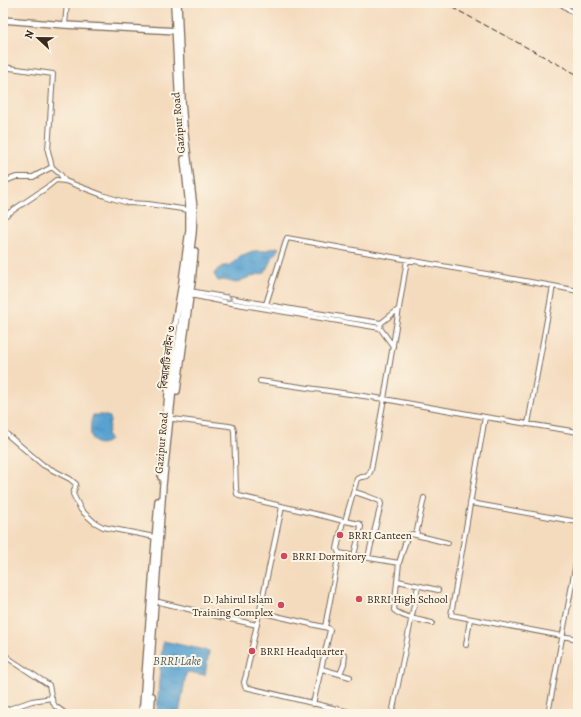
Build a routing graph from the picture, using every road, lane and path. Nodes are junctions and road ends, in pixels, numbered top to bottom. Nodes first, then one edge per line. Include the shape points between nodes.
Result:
1 (66, 3) edge
2 (174, 3) edge
3 (178, 3) edge
4 (182, 3) edge
5 (560, 3) edge
6 (578, 16) edge
7 (3, 20) edge
8 (65, 25) junction
9 (179, 31) junction
10 (3, 67) edge
11 (52, 168) junction
12 (65, 181) junction
13 (3, 182) edge
14 (189, 210) junction
15 (3, 217) edge
16 (408, 260) junction
17 (553, 286) junction
18 (578, 291) edge
19 (190, 293) junction
20 (266, 304) junction
21 (399, 309) junction
22 (380, 326) junction
23 (393, 346) junction
24 (260, 381) dead end
25 (384, 399) junction
26 (485, 417) junction
27 (173, 419) junction
28 (528, 424) junction
29 (3, 431) edge
30 (578, 432) edge
31 (354, 492) junction
32 (424, 498) dead end
33 (471, 503) junction
34 (282, 507) junction
35 (344, 521) junction
36 (578, 522) edge
37 (416, 535) junction
38 (155, 537) junction
39 (448, 543) dead end
40 (578, 552) edge
41 (339, 553) junction
42 (354, 555) junction
43 (368, 558) junction
44 (399, 563) junction
45 (398, 581) junction
46 (418, 586) junction
47 (438, 590) dead end
48 (158, 602) junction
49 (259, 612) junction
50 (411, 618) junction
51 (470, 619) junction
52 (432, 623) dead end
53 (257, 624) junction
54 (325, 627) junction
55 (563, 636) junction
56 (578, 639) edge
57 (466, 645) dead end
58 (3, 653) edge
59 (345, 655) dead end
60 (322, 669) junction
61 (340, 674) junction
62 (350, 677) dead end
63 (52, 698) junction
64 (314, 704) junction
65 (3, 711) edge
66 (349, 713) edge
67 (66, 714) edge
68 (141, 714) edge
69 (145, 714) edge
70 (150, 714) edge
71 (358, 714) edge
72 (392, 714) edge
73 (548, 714) edge

1 - 8 street
2 - 9 main road
3 - 9 main road, বিআরটি লাইন ৩
4 - 9 main road
5 - 6 street
7 - 8 main road
8 - 9 main road
9 - 14 main road, Gazipur Road via 178,101
9 - 19 main road, Gazipur Road via 197,207
9 - 69 main road, বিআরটি লাইন ৩ via 183,113 194,219 163,485 149,691
10 - 11 street via 53,74 48,151
11 - 12 street
11 - 13 street via 33,177 16,177
12 - 14 street via 128,203
12 - 15 street via 56,180
14 - 38 main road, Gazipur Road via 189,230 168,382
16 - 17 street
16 - 20 street via 287,238
16 - 21 street
17 - 18 street
17 - 28 street
19 -> 20 street
19 - 22 street via 225,302
19 - 27 main road, Gazipur Road
20 - 22 street
21 - 22 street
21 - 23 street
22 - 23 street
23 - 25 street
24 - 25 street
25 - 26 street
25 - 31 street via 370,474 357,479
26 - 28 street
26 - 33 street
27 - 34 street via 233,427 237,494
27 - 48 main road, Gazipur Road
28 - 30 street
29 - 38 street via 43,465 76,484 73,494 81,510 94,522 103,527
31 - 35 street
31 - 43 street via 380,501 381,504
32 - 37 street
33 - 36 street
33 - 51 street via 451,615
34 - 35 street
34 - 49 street
35 - 41 street via 337,549
35 - 42 street via 358,523 361,527
37 - 39 street
37 - 44 street via 409,534 407,537
38 - 68 main road, Gazipur Road
40 - 55 street
41 - 42 street
41 - 54 street
42 - 43 street
43 - 44 street
44 - 45 street
45 - 46 street
45 - 50 street via 394,610
46 - 47 street
46 - 50 street
48 - 53 street
48 - 70 main road, Gazipur Road
49 - 53 street
49 - 54 street
50 - 52 street
50 - 72 street
51 - 55 street
51 - 57 street
53 - 64 street via 245,686
54 - 60 street via 330,630
55 - 56 street
55 - 73 street
58 - 63 street via 49,685
59 - 61 street
60 - 61 street
60 - 64 street
61 - 62 street
63 - 65 street via 32,701
63 - 67 street via 55,706
64 - 66 street
66 - 71 street

